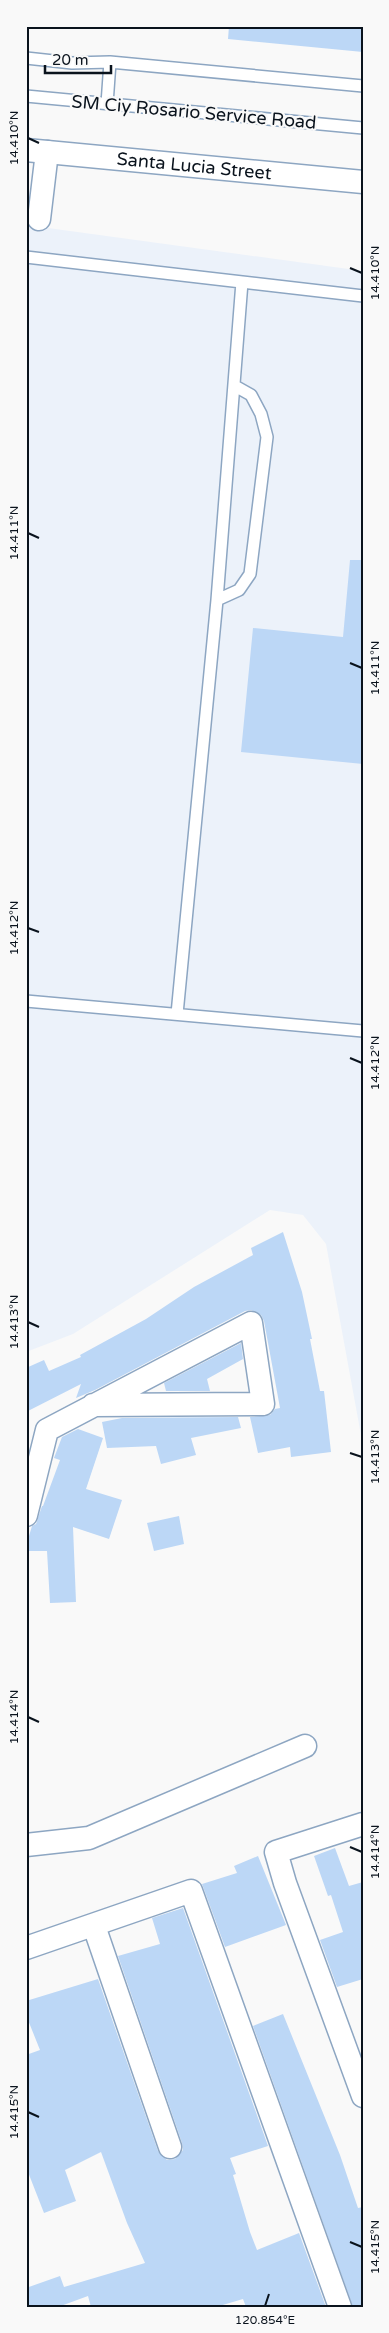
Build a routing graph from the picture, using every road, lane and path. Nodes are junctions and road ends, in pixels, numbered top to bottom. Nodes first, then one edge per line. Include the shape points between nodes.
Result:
1 (26, 58) edge
2 (110, 62) junction
3 (363, 86) edge
4 (26, 96) edge
5 (107, 104) junction
6 (363, 128) edge
7 (36, 151) edge
8 (363, 182) edge
9 (39, 219) dead end
10 (26, 257) edge
11 (242, 282) junction
12 (363, 296) edge
13 (235, 386) junction
14 (217, 600) junction
15 (26, 1002) edge
16 (177, 1014) junction
17 (363, 1031) edge
18 (93, 1405) junction
19 (26, 1515) edge
20 (305, 1746) dead end
21 (363, 1824) edge
22 (26, 1844) edge
23 (94, 1926) junction
24 (26, 1948) edge
25 (363, 2096) edge
26 (170, 2147) dead end
27 (340, 2307) edge

1 - 2 lane
2 - 3 lane
2 - 5 lane
4 - 5 lane, SM Ciy Rosario Service Road
5 - 6 lane, SM Ciy Rosario Service Road
7 - 8 street, Santa Lucia Street
7 - 9 street
10 - 11 lane
11 - 12 lane
11 - 13 lane
13 - 14 lane
13 - 14 lane via 251,395 262,414 266,437 250,574 239,590
14 - 16 lane
15 - 16 lane
16 - 17 lane
18 - 18 street via 263,1404 251,1323 110,1396
18 - 19 street via 47,1430
20 - 22 street via 89,1838
21 - 25 street via 276,1852
23 - 24 street
23 - 26 street
23 - 27 street via 191,1891

